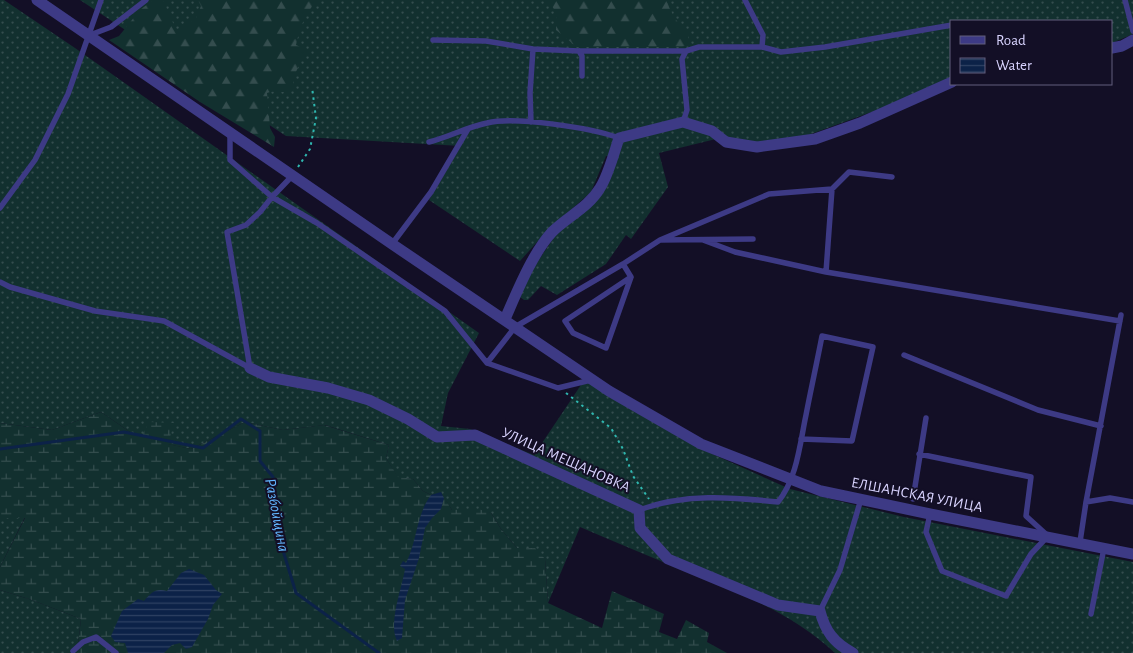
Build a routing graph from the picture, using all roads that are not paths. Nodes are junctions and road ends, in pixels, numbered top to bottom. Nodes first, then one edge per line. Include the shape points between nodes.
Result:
1 (38, 0) edge
2 (101, 0) edge
3 (146, 0) edge
4 (745, 0) edge
5 (1125, 0) edge
6 (1131, 16) edge
7 (950, 25) edge
8 (1133, 31) edge
9 (88, 36) junction
10 (433, 40) dead end
11 (1133, 40) edge
12 (762, 47) junction
13 (1113, 48) edge
14 (532, 49) junction
15 (579, 51) junction
16 (686, 51) junction
17 (582, 76) dead end
18 (950, 83) edge
19 (531, 122) junction
20 (683, 122) junction
21 (468, 129) junction
22 (230, 133) junction
23 (619, 138) junction
24 (429, 142) dead end
25 (293, 175) junction
26 (892, 177) dead end
27 (832, 189) junction
28 (272, 196) junction
29 (0, 208) edge
30 (753, 239) dead end
31 (660, 240) junction
32 (704, 240) junction
33 (392, 244) junction
34 (622, 264) junction
35 (826, 272) junction
36 (631, 277) junction
37 (0, 282) edge
38 (506, 319) junction
39 (516, 327) junction
40 (904, 356) dead end
41 (487, 363) junction
42 (250, 368) junction
43 (593, 379) junction
44 (926, 418) dead end
45 (1100, 426) junction
46 (801, 439) junction
47 (919, 454) junction
48 (791, 480) junction
49 (912, 499) dead end
50 (861, 500) junction
51 (1086, 502) junction
52 (1133, 502) edge
53 (640, 510) junction
54 (930, 514) junction
55 (1048, 536) junction
56 (1080, 542) junction
57 (1104, 548) junction
58 (1133, 554) edge
59 (820, 611) junction
60 (1091, 614) dead end
61 (107, 646) junction
62 (73, 651) dead end
63 (106, 653) edge
64 (116, 653) edge
65 (853, 653) edge

1 - 9 street, ЕЛШАНСКАЯ УЛИЦА
2 - 9 lane
3 - 9 lane via 111,27
4 - 12 lane via 763,35
5 - 6 lane
6 - 8 lane
7 - 12 lane via 782,52
9 - 22 street, ЕЛШАНСКАЯ УЛИЦА
9 - 29 lane via 68,94 35,160
10 - 14 lane via 486,40
11 - 13 street
12 - 16 lane via 698,47
14 - 15 lane
14 - 19 lane
15 - 16 lane
15 - 17 lane
16 - 20 lane via 682,59 687,110
18 - 20 street via 815,139 757,147 726,142 712,131
19 - 21 lane via 496,122
19 - 23 lane via 602,132
20 - 23 street
21 - 24 lane
21 - 33 lane via 431,192
22 - 25 street, ЕЛШАНСКАЯ УЛИЦА
22 - 28 lane via 230,160
23 - 38 street via 600,188 552,232 520,283
25 - 28 lane
25 - 33 street, ЕЛШАНСКАЯ УЛИЦА
26 - 27 lane via 849,172
27 - 31 lane via 769,194
27 - 35 lane
28 - 41 lane via 446,311
28 - 42 lane via 246,225 227,232
30 - 32 lane
31 - 32 lane
31 - 34 lane
32 - 35 lane via 736,252
33 - 38 street, ЕЛШАНСКАЯ УЛИЦА
34 - 36 lane
34 - 39 lane
35 - 45 lane via 1121,318
36 - 36 lane via 606,348 574,333 565,320
37 - 42 lane via 95,312 164,322
38 - 39 street, ЕЛШАНСКАЯ УЛИЦА
39 - 41 lane
39 - 43 street, ЕЛШАНСКАЯ УЛИЦА
40 - 45 lane via 1038,410
41 - 43 lane via 558,388
42 - 53 street, УЛИЦА МЕЩАНОВКА via 268,377 328,388 369,400 437,437 474,435
43 - 48 street, ЕЛШАНСКАЯ УЛИЦА via 701,444
44 - 47 lane
45 - 51 lane
46 - 46 lane via 822,336 873,347 852,441
46 - 48 lane
47 - 49 lane
47 - 55 lane via 1031,477 1026,516
48 - 50 street, ЕЛШАНСКАЯ УЛИЦА
48 - 53 lane via 778,502 698,497 653,504
50 - 54 street, ЕЛШАНСКАЯ УЛИЦА
50 - 59 lane via 840,570
51 - 52 lane via 1110,498
51 - 56 lane
53 - 59 street, УЛИЦА МЕЩАНОВКА via 640,528 668,559 778,605
54 - 55 street, ЕЛШАНСКАЯ УЛИЦА
54 - 55 lane via 926,532 942,571 1006,596 1031,554
55 - 56 street, ЕЛШАНСКАЯ УЛИЦА
56 - 57 street, ЕЛШАНСКАЯ УЛИЦА
57 - 58 street, ЕЛШАНСКАЯ УЛИЦА
57 - 60 lane
59 - 65 street via 824,626 834,641
61 - 62 lane via 96,637
61 - 63 lane
61 - 64 lane

